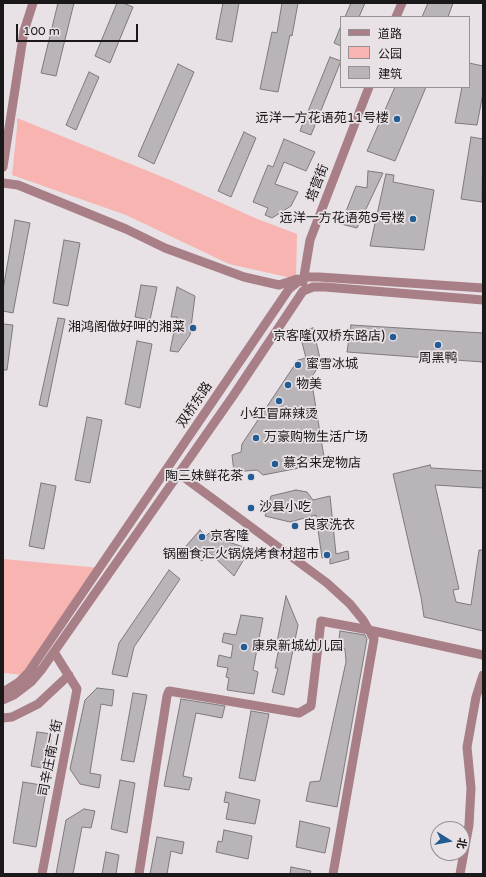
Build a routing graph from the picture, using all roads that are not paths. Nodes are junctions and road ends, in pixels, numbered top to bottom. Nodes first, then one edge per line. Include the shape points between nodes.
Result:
1 (33, 3) edge
2 (402, 3) edge
3 (396, 16) edge
4 (369, 88) edge
5 (3, 167) edge
6 (3, 183) edge
7 (304, 277) junction
8 (483, 288) edge
9 (303, 291) junction
10 (483, 300) edge
11 (178, 473) junction
12 (369, 630) junction
13 (54, 652) junction
14 (483, 655) edge
15 (69, 675) junction
16 (483, 675) edge
17 (3, 692) edge
18 (3, 700) edge
19 (3, 718) edge
20 (42, 874) edge
21 (139, 874) edge
22 (333, 874) edge
23 (460, 874) edge

1 - 5 street via 24,31
2 - 3 street
4 - 7 street, 塔营街 via 310,240
6 - 7 street via 18,185 126,229 165,248 244,277 279,285
7 - 8 street via 353,278
7 - 9 street, 塔营街
7 - 17 street, 双桥东路 via 289,289 28,673
9 - 10 street via 325,287
9 - 11 street, 双桥东路
11 - 12 street via 327,583 350,604
11 - 13 street, 双桥东路
12 - 14 street
12 - 21 street via 321,621 311,706 299,713 169,691
12 - 22 street via 374,639
13 - 15 street, 司辛庄南二街
13 - 18 street, 双桥东路 via 31,682
15 - 19 street via 38,704 12,717
15 - 20 street, 司辛庄南二街 via 77,689
16 - 23 street via 466,747 471,788 469,825

